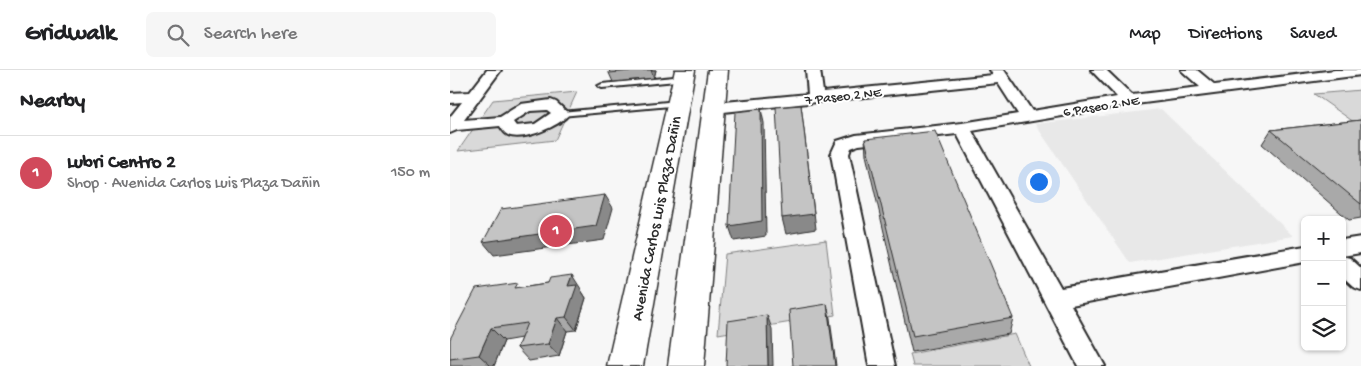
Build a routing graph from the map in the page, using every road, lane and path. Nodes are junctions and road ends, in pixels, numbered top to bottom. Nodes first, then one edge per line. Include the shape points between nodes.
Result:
1 (494, 70) edge
2 (718, 70) edge
3 (813, 70) edge
4 (1098, 70) edge
5 (1188, 70) edge
6 (1282, 70) edge
7 (1361, 71) edge
8 (1000, 74) edge
9 (1296, 79) junction
10 (682, 84) edge
11 (602, 86) dead end
12 (1213, 90) junction
13 (474, 96) junction
14 (450, 98) edge
15 (816, 98) junction
16 (1128, 100) junction
17 (714, 108) junction
18 (561, 114) junction
19 (1028, 117) junction
20 (504, 121) junction
21 (451, 127) edge
22 (962, 128) junction
23 (1361, 245) edge
24 (1346, 247) edge
25 (1301, 255) edge
26 (1346, 268) edge
27 (1361, 281) edge
28 (1055, 298) junction
29 (625, 366) edge
30 (686, 366) edge
31 (882, 366) edge
32 (1092, 366) edge

1 - 13 street
2 - 17 main road
3 - 15 street
4 - 16 street
5 - 12 street
6 - 9 street
7 - 9 street, 6 Paseo 2 NE
8 - 15 street, 7 Paseo 2 NE
8 - 19 street
9 - 12 street, 6 Paseo 2 NE
10 - 11 lane
10 - 18 lane
10 - 29 main road, Avenida Carlos Luis Plaza Dañin
12 - 16 street, 6 Paseo 2 NE
13 - 14 street
13 - 21 street
15 - 17 street, 7 Paseo 2 NE
16 - 19 street, 6 Paseo 2 NE
17 - 30 main road
18 - 20 street via 551,105 526,107
18 - 20 street via 539,128 512,131
19 - 22 street, 6 Paseo 2 NE
20 - 21 street
22 - 28 street
22 - 31 street, 6 Paseo 2 NE via 856,140 843,145 840,154
23 - 24 street
25 - 28 street
26 - 27 street
28 - 32 street

